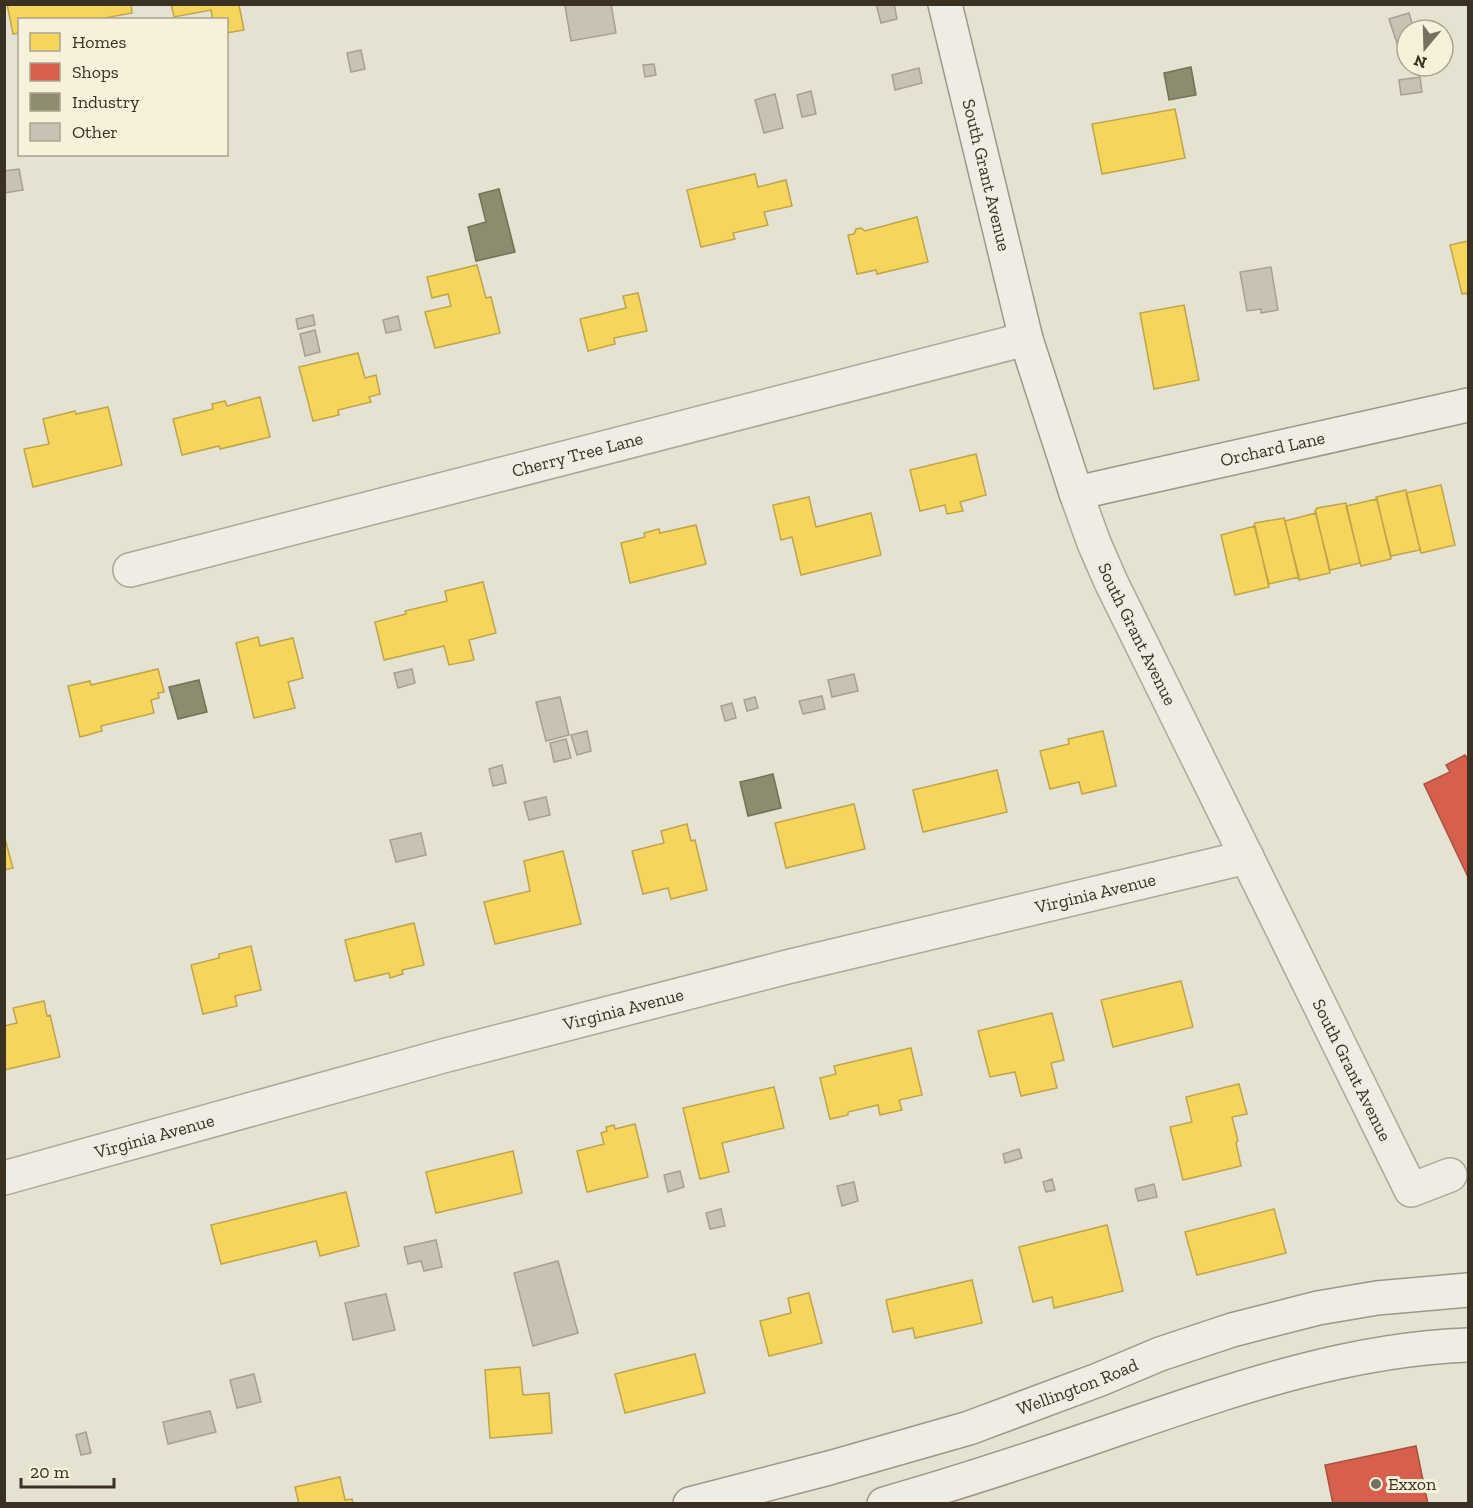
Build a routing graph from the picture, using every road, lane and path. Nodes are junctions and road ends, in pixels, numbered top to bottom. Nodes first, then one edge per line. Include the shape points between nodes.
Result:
1 (945, 4) edge
2 (1026, 339) junction
3 (1468, 405) edge
4 (1076, 493) junction
5 (130, 570) dead end
6 (1247, 857) junction
7 (1450, 1175) dead end
8 (4, 1178) edge
9 (1468, 1290) edge
10 (1468, 1345) edge
11 (690, 1503) edge
12 (884, 1503) edge

1 - 2 street, South Grant Avenue
2 - 4 street, South Grant Avenue
2 - 5 street, Cherry Tree Lane
3 - 4 street, Orchard Lane
4 - 6 street, South Grant Avenue via 1112,582
6 - 7 street, South Grant Avenue via 1411,1190
6 - 8 street, Virginia Avenue via 787,967 443,1056
9 - 11 street, Wellington Road via 1377,1298 1232,1330 969,1428
10 - 12 street via 1360,1357 1284,1375

